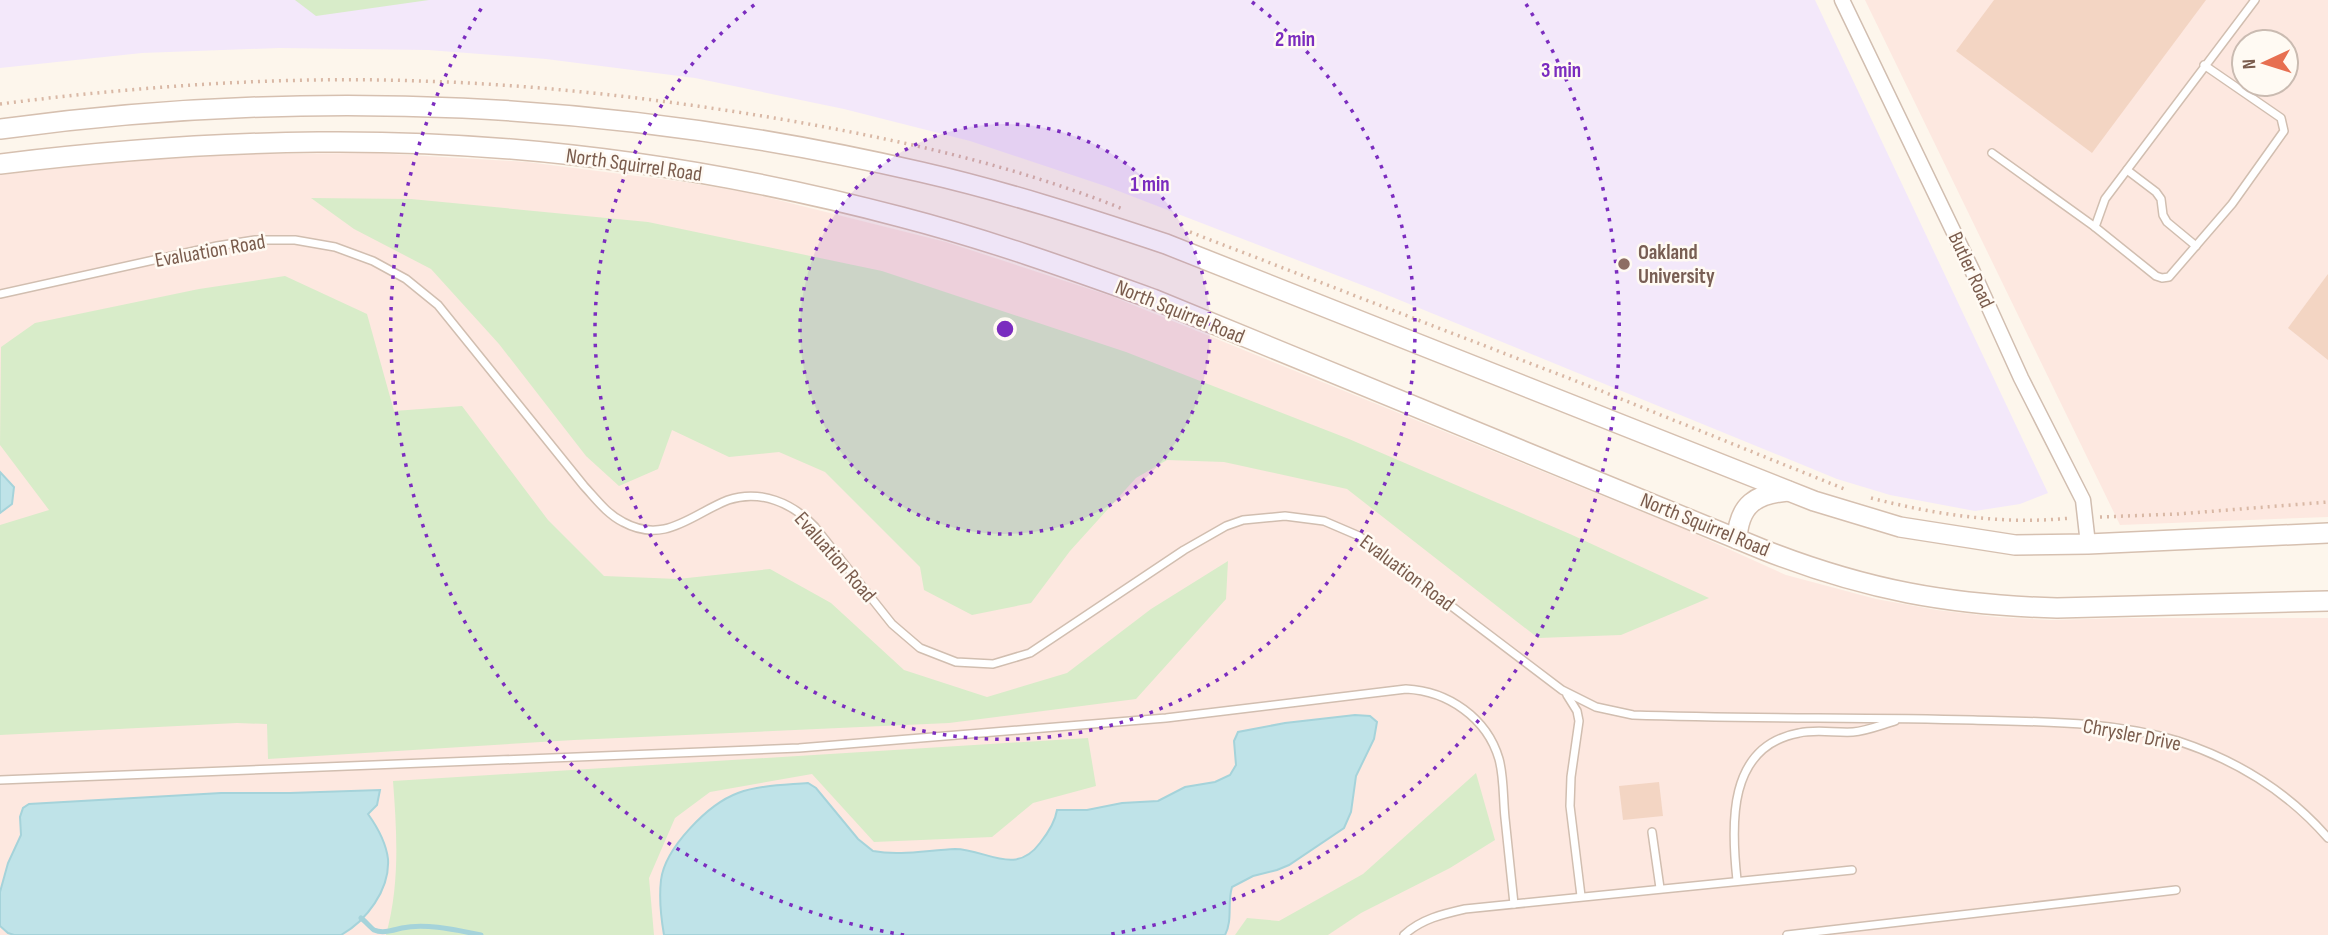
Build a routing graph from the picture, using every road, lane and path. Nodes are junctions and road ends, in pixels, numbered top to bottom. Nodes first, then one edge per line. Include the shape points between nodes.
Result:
1 (1842, 0) edge
2 (2255, 0) edge
3 (2204, 65) junction
4 (0, 104) edge
5 (0, 129) edge
6 (1992, 153) dead end
7 (0, 164) edge
8 (2127, 170) junction
9 (1126, 210) dead end
10 (2095, 227) junction
11 (1185, 231) dead end
12 (2196, 246) junction
13 (0, 294) edge
14 (1789, 491) junction
15 (1858, 494) dead end
16 (1869, 497) dead end
17 (2328, 502) edge
18 (2105, 517) dead end
19 (2069, 519) dead end
20 (2328, 533) edge
21 (1737, 539) junction
22 (2088, 544) junction
23 (2328, 601) edge
24 (1562, 690) junction
25 (1905, 718) junction
26 (0, 780) edge
27 (1652, 831) dead end
28 (2328, 838) edge
29 (1852, 870) dead end
30 (1737, 880) junction
31 (1660, 888) junction
32 (2176, 890) dead end
33 (1581, 896) junction
34 (1514, 904) junction
35 (1404, 935) edge
36 (1787, 935) edge

1 - 22 street, Butler Road via 2082,500
2 - 3 lane
3 - 8 lane
3 - 12 lane via 2281,118 2284,131
4 - 9 path via 174,86 295,81 420,81 594,93 714,108 912,145 1014,171
5 - 14 main road, North Squirrel Road via 159,111 421,105 695,129 861,159 1010,195 1166,244
6 - 10 lane
7 - 21 main road, North Squirrel Road via 191,145 460,146 663,168 833,200 969,237 1153,299
8 - 10 lane via 2105,199
8 - 12 lane via 2156,192 2167,222
10 - 12 lane via 2162,278 2169,277
11 - 15 path
13 - 24 lane, Evaluation Road via 255,240 335,247 406,279 438,305 609,514 625,524 663,530 729,500 751,496 790,506 815,527 892,624 920,648 956,662 993,664 1030,653 1202,538 1243,520 1285,516 1324,521 1359,536
14 - 21 main road via 1764,495 1747,506
14 - 22 main road, North Squirrel Road via 1869,519 1930,533 2015,545
16 - 19 path via 1994,520
17 - 18 path
20 - 22 main road, North Squirrel Road
21 - 23 main road, North Squirrel Road via 1847,580 1966,603 2057,608
24 - 25 lane, Evaluation Road via 1596,707 1633,715
24 - 33 lane, Evaluation Road via 1579,721 1570,806
25 - 28 lane, Chrysler Drive via 2062,722 2177,741 2249,772 2281,793
25 - 30 lane via 1855,732 1795,733 1765,748 1746,771 1735,803
26 - 34 lane via 799,748 1166,718 1421,690 1448,698 1472,715 1500,760
27 - 31 lane
29 - 30 lane
30 - 31 lane
31 - 33 lane
32 - 36 lane
33 - 34 lane
34 - 35 lane via 1437,916

